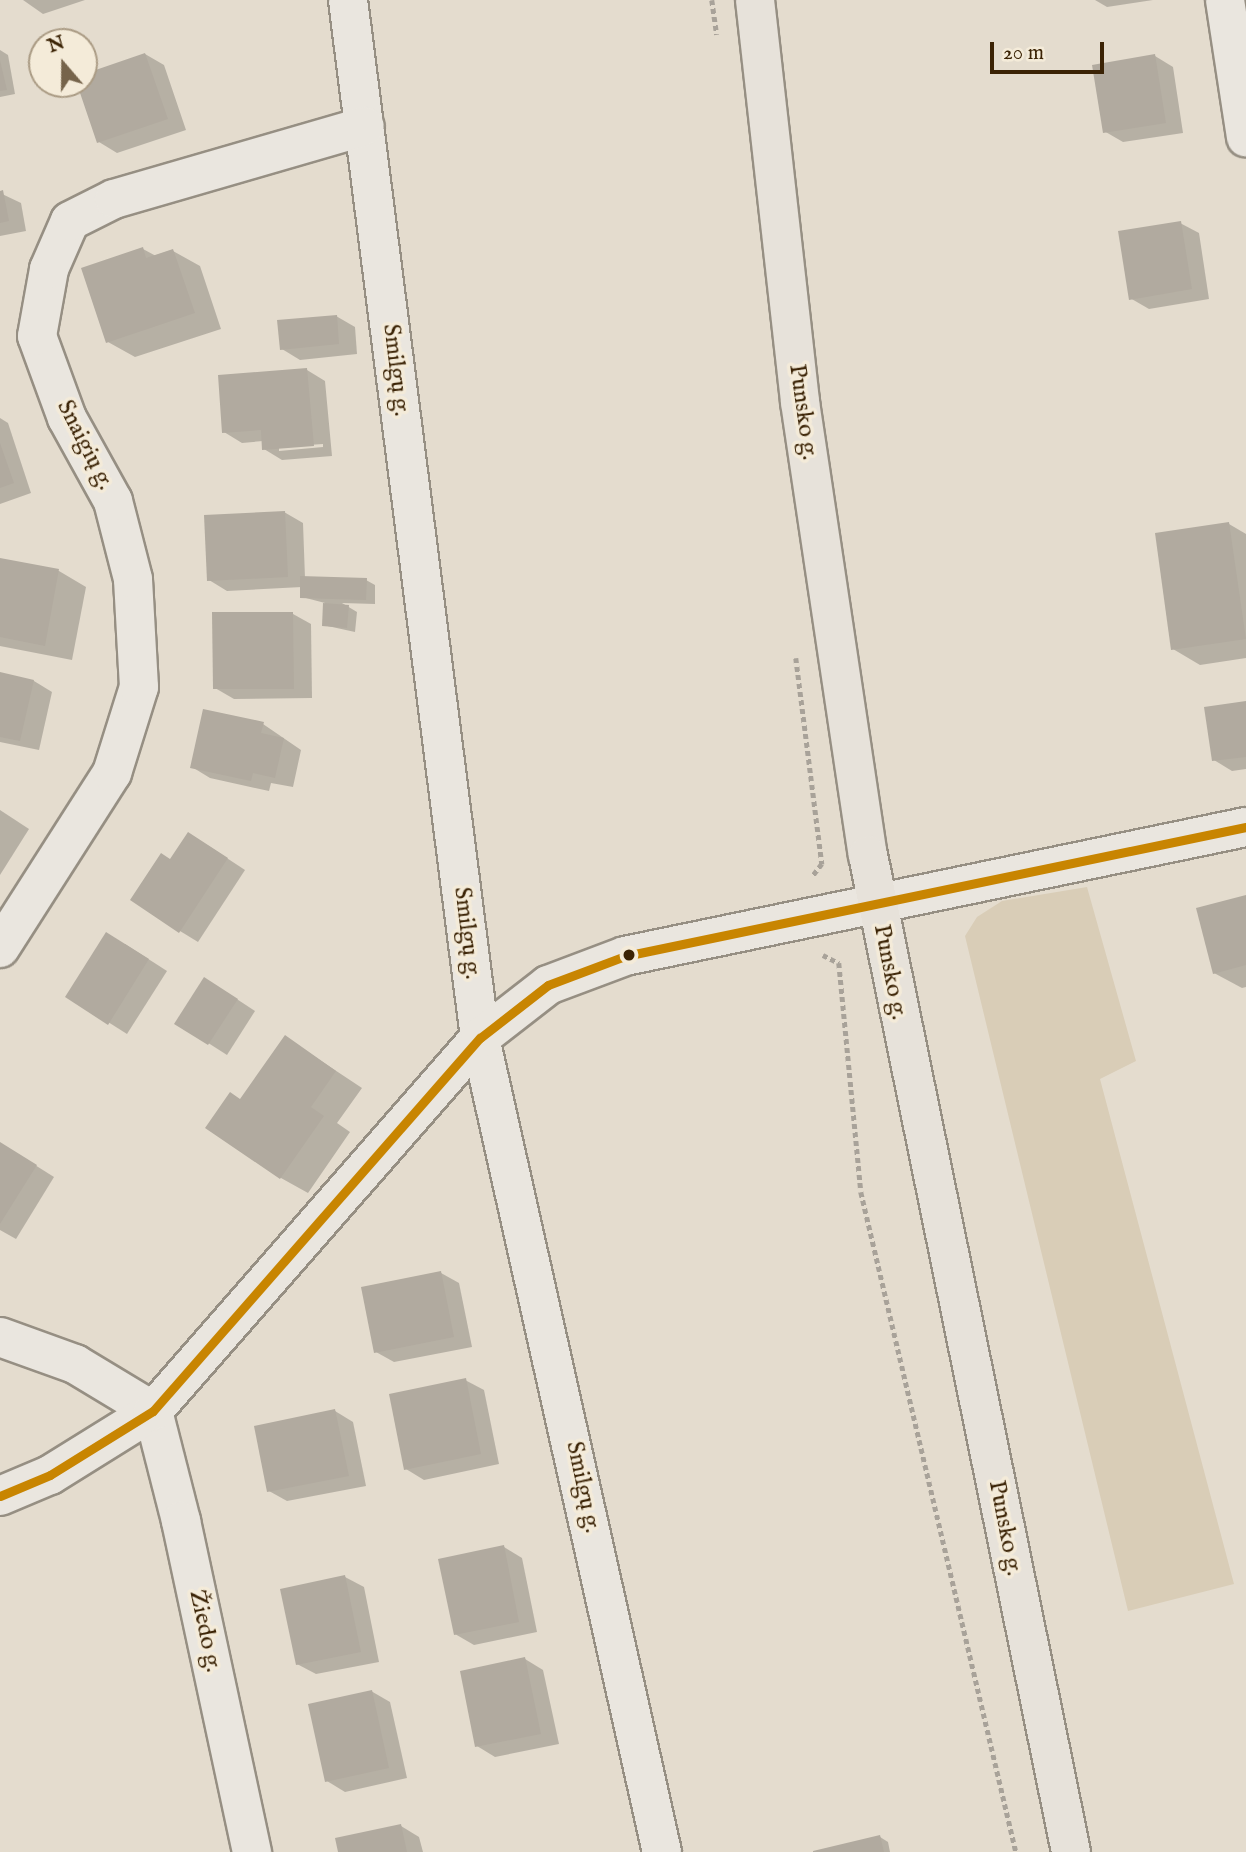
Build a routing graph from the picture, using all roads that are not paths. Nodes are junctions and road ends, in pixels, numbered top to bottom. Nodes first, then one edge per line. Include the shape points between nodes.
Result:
1 (348, 0) edge
2 (755, 0) edge
3 (1225, 0) edge
4 (365, 126) junction
5 (1246, 137) edge
6 (1246, 827) edge
7 (877, 905) junction
8 (0, 948) edge
9 (480, 1038) junction
10 (0, 1337) edge
11 (153, 1411) junction
12 (0, 1496) edge
13 (252, 1852) edge
14 (662, 1852) edge
15 (1070, 1852) edge

1 - 4 street, Smilgų g.
2 - 7 main road, Punsko g. via 800,402
3 - 5 street
4 - 8 street, Snaigių g. via 114,200 70,221 49,269 37,336 67,418 113,501 133,579 139,687 112,773
4 - 9 street, Smilgų g.
6 - 7 street
7 - 9 street via 625,956 548,985
7 - 15 main road, Punsko g.
9 - 11 street
9 - 14 street, Smilgų g.
10 - 11 street via 75,1364
11 - 12 street via 51,1475
11 - 13 street, Žiedo g.

